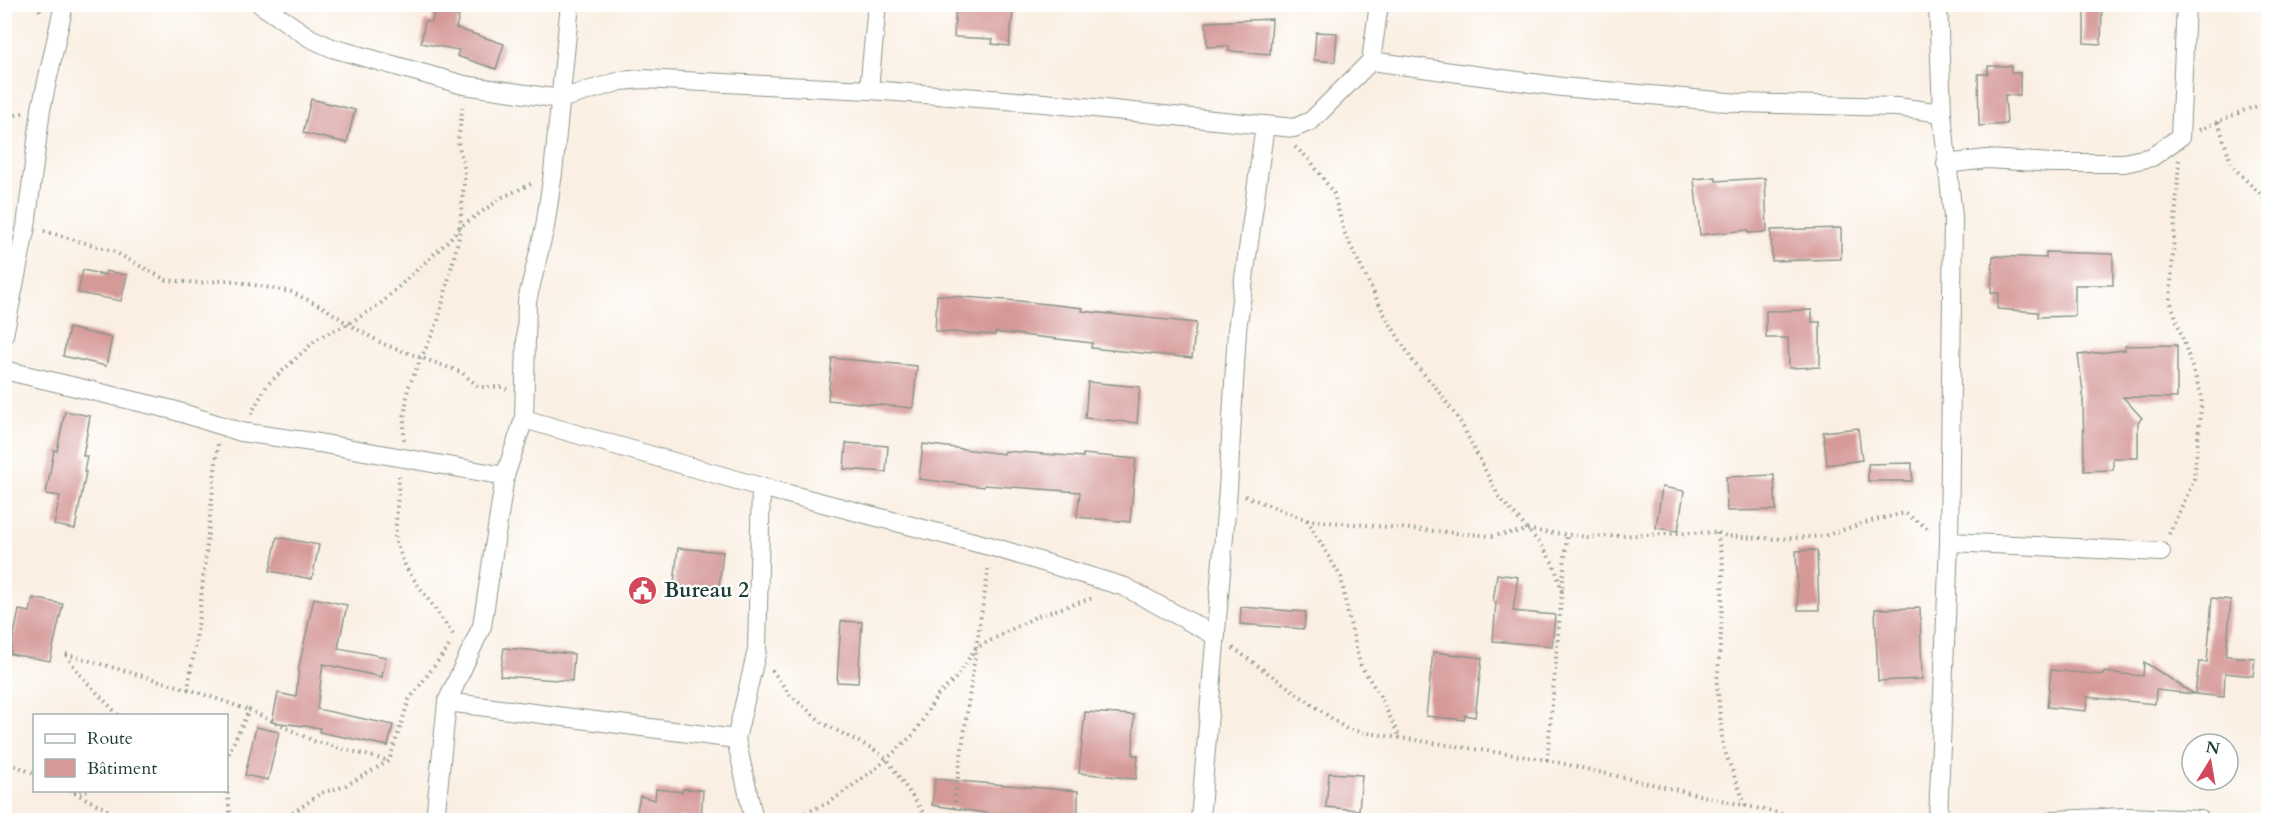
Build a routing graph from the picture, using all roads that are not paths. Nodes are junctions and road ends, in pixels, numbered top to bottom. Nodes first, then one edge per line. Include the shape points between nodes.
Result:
1 (64, 4) edge
2 (260, 4) edge
3 (570, 4) edge
4 (877, 4) edge
5 (1379, 4) edge
6 (1938, 4) edge
7 (2186, 4) edge
8 (1371, 61) junction
9 (869, 90) junction
10 (560, 99) junction
11 (1942, 113) junction
12 (1272, 125) junction
13 (1946, 164) junction
14 (4, 335) edge
15 (4, 370) edge
16 (524, 419) junction
17 (506, 476) junction
18 (761, 487) junction
19 (1949, 542) junction
20 (2161, 552) road end
21 (1216, 636) junction
22 (447, 702) junction
23 (736, 739) junction
24 (435, 820) edge
25 (754, 820) edge
26 (1200, 820) edge
27 (1938, 820) edge
28 (2053, 820) edge
29 (2201, 820) edge

1 - 14 street via 41,110 26,226
2 - 10 street via 332,48 464,85
3 - 10 street
4 - 9 street
5 - 8 street
6 - 11 street
7 - 13 street via 2180,137 2152,157 2124,163 1987,159
8 - 11 street via 1541,84 1728,102 1897,107
8 - 12 street via 1311,121 1294,128
9 - 10 street via 642,79 621,81
9 - 12 street
10 - 16 street via 545,227 527,301
11 - 13 street
12 - 21 street via 1237,330
13 - 19 street via 1953,216
15 - 17 street via 152,404 241,432
16 - 17 street
16 - 18 street
17 - 22 street via 482,626
18 - 21 street via 993,547 1125,587
18 - 23 street via 757,650
19 - 20 street
19 - 27 street
21 - 26 street
22 - 23 street
22 - 24 street
23 - 25 street
28 - 29 street

